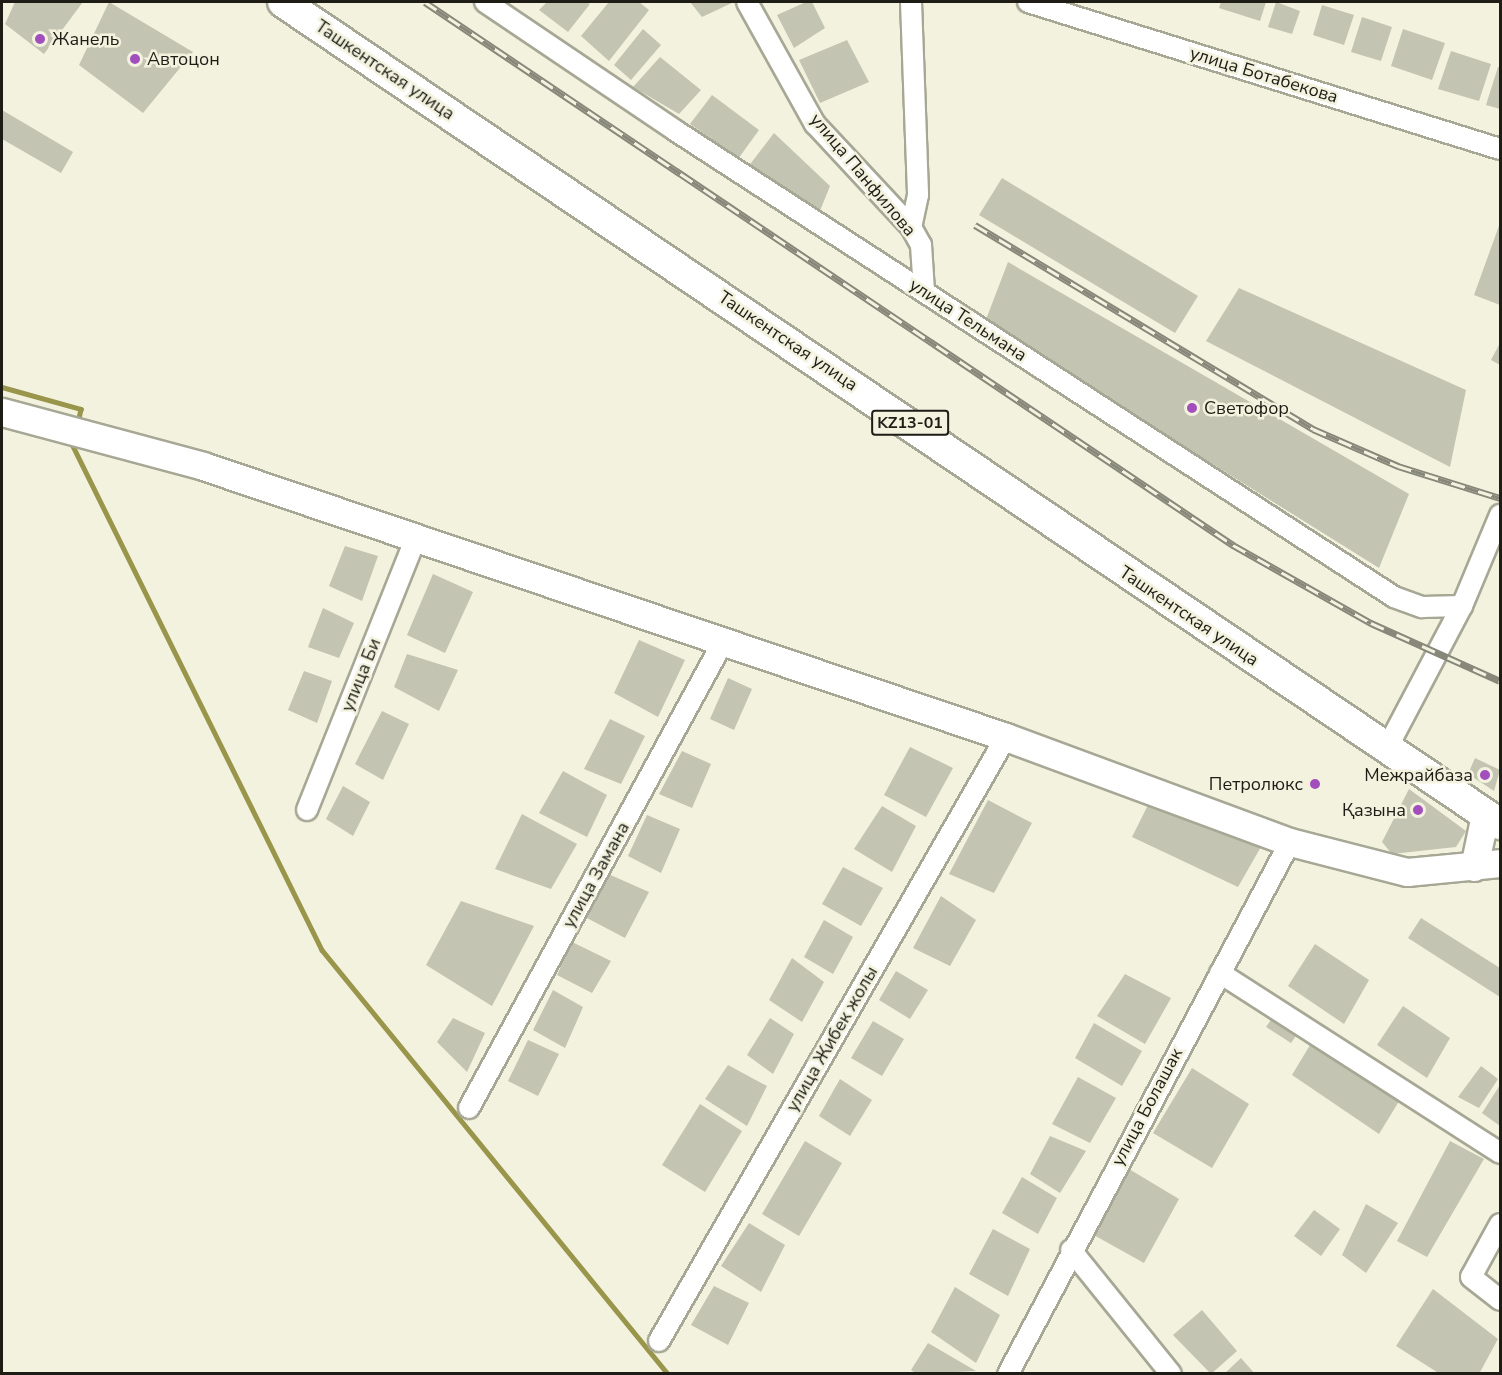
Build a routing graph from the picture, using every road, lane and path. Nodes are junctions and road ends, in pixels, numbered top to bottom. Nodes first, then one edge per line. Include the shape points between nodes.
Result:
1 (283, 2) edge
2 (484, 2) edge
3 (747, 2) edge
4 (911, 2) edge
5 (1028, 2) edge
6 (1500, 149) edge
7 (911, 227) junction
8 (924, 291) junction
9 (2, 412) edge
10 (1500, 515) edge
11 (415, 540) junction
12 (1462, 606) junction
13 (723, 642) junction
14 (1006, 737) junction
15 (1387, 748) junction
16 (307, 810) dead end
17 (1493, 820) edge
18 (1290, 842) junction
19 (1500, 863) edge
20 (1474, 867) junction
21 (1220, 973) junction
22 (469, 1108) dead end
23 (1500, 1153) edge
24 (1500, 1224) edge
25 (1071, 1250) junction
26 (1500, 1300) edge
27 (658, 1341) dead end
28 (1008, 1374) edge
29 (1171, 1374) edge

1 - 15 main road, Ташкентская улица / KZ13-01
2 - 8 street, улица Тельмана
3 - 7 street, улица Панфилова via 815,124
4 - 7 street via 918,195
5 - 6 street, улица Ботабекова
7 - 8 street, улица Панфилова via 921,245
8 - 12 street, улица Тельмана via 1394,597 1422,607
9 - 11 main road via 203,466
10 - 12 street
11 - 13 main road
11 - 16 street, улица Би
12 - 15 street
13 - 14 main road
13 - 22 street, улица Замана
14 - 18 main road
14 - 27 street, улица Жибек жолы
15 - 17 main road, Ташкентская улица / KZ13-01
17 - 20 main road
18 - 20 main road via 1407,872
18 - 21 street, улица Болашак
19 - 20 main road
21 - 23 street
21 - 25 street, улица Болашак
24 - 26 street via 1471,1277
25 - 28 street, улица Болашак
25 - 29 street

